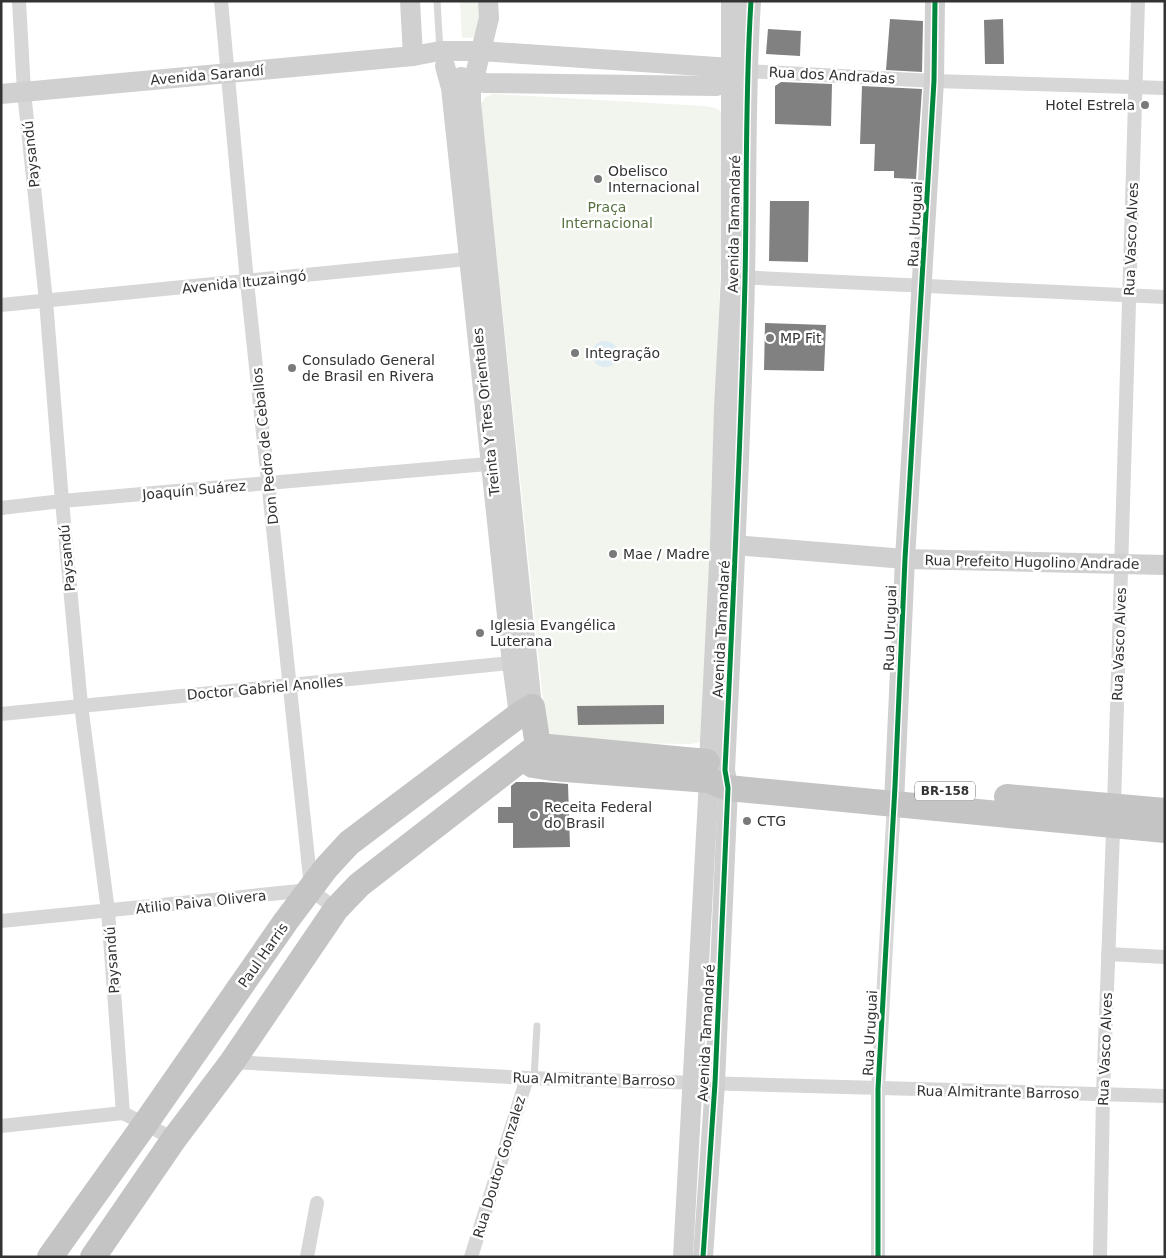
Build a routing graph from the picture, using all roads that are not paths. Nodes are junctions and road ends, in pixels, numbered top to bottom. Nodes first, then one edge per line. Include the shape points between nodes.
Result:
1 (18, 1) edge
2 (221, 1) edge
3 (410, 1) edge
4 (438, 1) edge
5 (488, 1) edge
6 (731, 1) edge
7 (751, 1) edge
8 (935, 1) edge
9 (1138, 1) edge
10 (413, 56) junction
11 (459, 60) junction
12 (228, 73) junction
13 (736, 73) junction
14 (934, 81) junction
15 (1136, 87) junction
16 (1165, 88) edge
17 (24, 92) junction
18 (1, 94) edge
19 (478, 258) junction
20 (738, 277) junction
21 (247, 282) junction
22 (923, 286) junction
23 (1129, 296) junction
24 (1165, 297) edge
25 (46, 301) junction
26 (1, 305) edge
27 (499, 463) junction
28 (269, 483) junction
29 (62, 501) junction
30 (1, 508) edge
31 (728, 545) junction
32 (905, 559) junction
33 (1121, 564) junction
34 (1165, 565) edge
35 (520, 662) junction
36 (290, 686) junction
37 (81, 705) junction
38 (526, 711) junction
39 (1, 714) edge
40 (531, 752) junction
41 (718, 775) junction
42 (894, 795) junction
43 (1165, 811) edge
44 (1114, 816) junction
45 (1165, 830) edge
46 (311, 890) junction
47 (336, 909) junction
48 (108, 911) junction
49 (1, 921) edge
50 (1108, 954) junction
51 (1165, 958) edge
52 (537, 1026) dead end
53 (232, 1062) junction
54 (531, 1078) junction
55 (693, 1081) junction
56 (715, 1083) junction
57 (878, 1089) junction
58 (1103, 1094) junction
59 (1165, 1096) edge
60 (134, 1118) junction
61 (1, 1126) edge
62 (174, 1139) junction
63 (317, 1203) dead end
64 (50, 1257) edge
65 (93, 1257) edge
66 (307, 1257) edge
67 (471, 1257) edge
68 (683, 1257) edge
69 (703, 1257) edge
70 (878, 1257) edge
71 (1100, 1257) edge

1 - 17 street, Paysandú
2 - 12 street, Don Pedro de Ceballos
3 - 10 street
4 - 11 lane
5 - 11 street via 489,18
6 - 13 street, Avenida Tamandaré
7 - 13 street, Avenida Tamandaré
8 - 14 street, Rua Uruguai
9 - 15 street, Rua Vasco Alves
10 - 11 street, Avenida Sarandí
10 - 12 street, Avenida Sarandí
11 - 13 street, Rua dos Andradas
11 - 13 street, Rua dos Andradas via 485,83 716,86
11 - 19 street, Treinta Y Tres Orientales via 471,91
11 - 19 street, Treinta Y Tres Orientales via 450,88
12 - 17 street, Avenida Sarandí
12 - 21 street, Don Pedro de Ceballos
13 - 14 street, Rua dos Andradas
13 - 20 street, Avenida Tamandaré
14 - 15 street, Rua dos Andradas
14 - 22 street, Rua Uruguai
15 - 16 street, Rua dos Andradas
15 - 23 street, Rua Vasco Alves
17 - 18 street, Avenida Sarandí
17 - 25 street, Paysandú
19 - 21 street, Avenida Ituzaingó
19 - 27 street, Treinta Y Tres Orientales
20 - 22 street
20 - 31 street, Avenida Tamandaré via 724,408
21 - 25 street, Avenida Ituzaingó
21 - 28 street, Don Pedro de Ceballos
22 - 23 street
22 - 32 street, Rua Uruguai
23 - 24 street
23 - 33 street, Rua Vasco Alves
25 - 26 street, Avenida Ituzaingó
25 - 29 street, Paysandú
27 - 28 street, Joaquín Suárez
27 - 35 street, Treinta Y Tres Orientales
28 - 29 street, Joaquín Suárez
28 - 36 street, Don Pedro de Ceballos
29 - 30 street, Joaquín Suárez
29 - 37 street, Paysandú
31 - 32 street, Rua Prefeito Hugolino Andrade
31 - 41 street, Avenida Tamandaré
32 - 33 street, Rua Prefeito Hugolino Andrade
32 - 42 street, Rua Uruguai
33 - 34 street, Rua Prefeito Hugolino Andrade
33 - 44 street, Rua Vasco Alves
35 - 36 street, Doctor Gabriel Anolles
35 - 38 street, Treinta Y Tres Orientales
36 - 37 street, Doctor Gabriel Anolles
36 - 46 street, Don Pedro de Ceballos
37 - 39 street, Doctor Gabriel Anolles
37 - 48 street, Paysandú
38 - 40 highway, Treinta Y Tres Orientales
38 - 46 highway, Paul Harris via 349,843
40 - 41 highway, BR-158 via 533,765 552,768
40 - 47 highway via 359,885
41 - 42 highway, BR-158
41 - 55 street, Avenida Tamandaré
41 - 56 street, Avenida Tamandaré
42 - 44 highway, BR-158
42 - 57 street, Rua Uruguai
43 - 44 highway, BR-158
44 - 45 highway, BR-158
44 - 50 street, Rua Vasco Alves
46 - 47 street
46 - 48 street, Atilio Paiva Olivera
46 - 60 highway, Paul Harris
47 - 53 highway
48 - 49 street, Atilio Paiva Olivera
48 - 60 street, Paysandú
50 - 51 street
50 - 58 street, Rua Vasco Alves
52 - 54 lane
53 - 54 street, Rua Almitrante Barroso
53 - 62 highway
54 - 55 street, Rua Almitrante Barroso
54 - 67 street, Rua Doutor Gonzalez
55 - 56 street, Rua Almitrante Barroso
55 - 68 street, Avenida Tamandaré
56 - 57 street, Rua Almitrante Barroso
56 - 69 street, Avenida Tamandaré
57 - 58 street, Rua Almitrante Barroso
57 - 70 street, Rua Uruguai
58 - 59 street, Rua Almitrante Barroso
58 - 71 street, Rua Vasco Alves
60 - 61 street
60 - 62 street
60 - 64 highway, Paul Harris
62 - 65 highway
63 - 66 street

